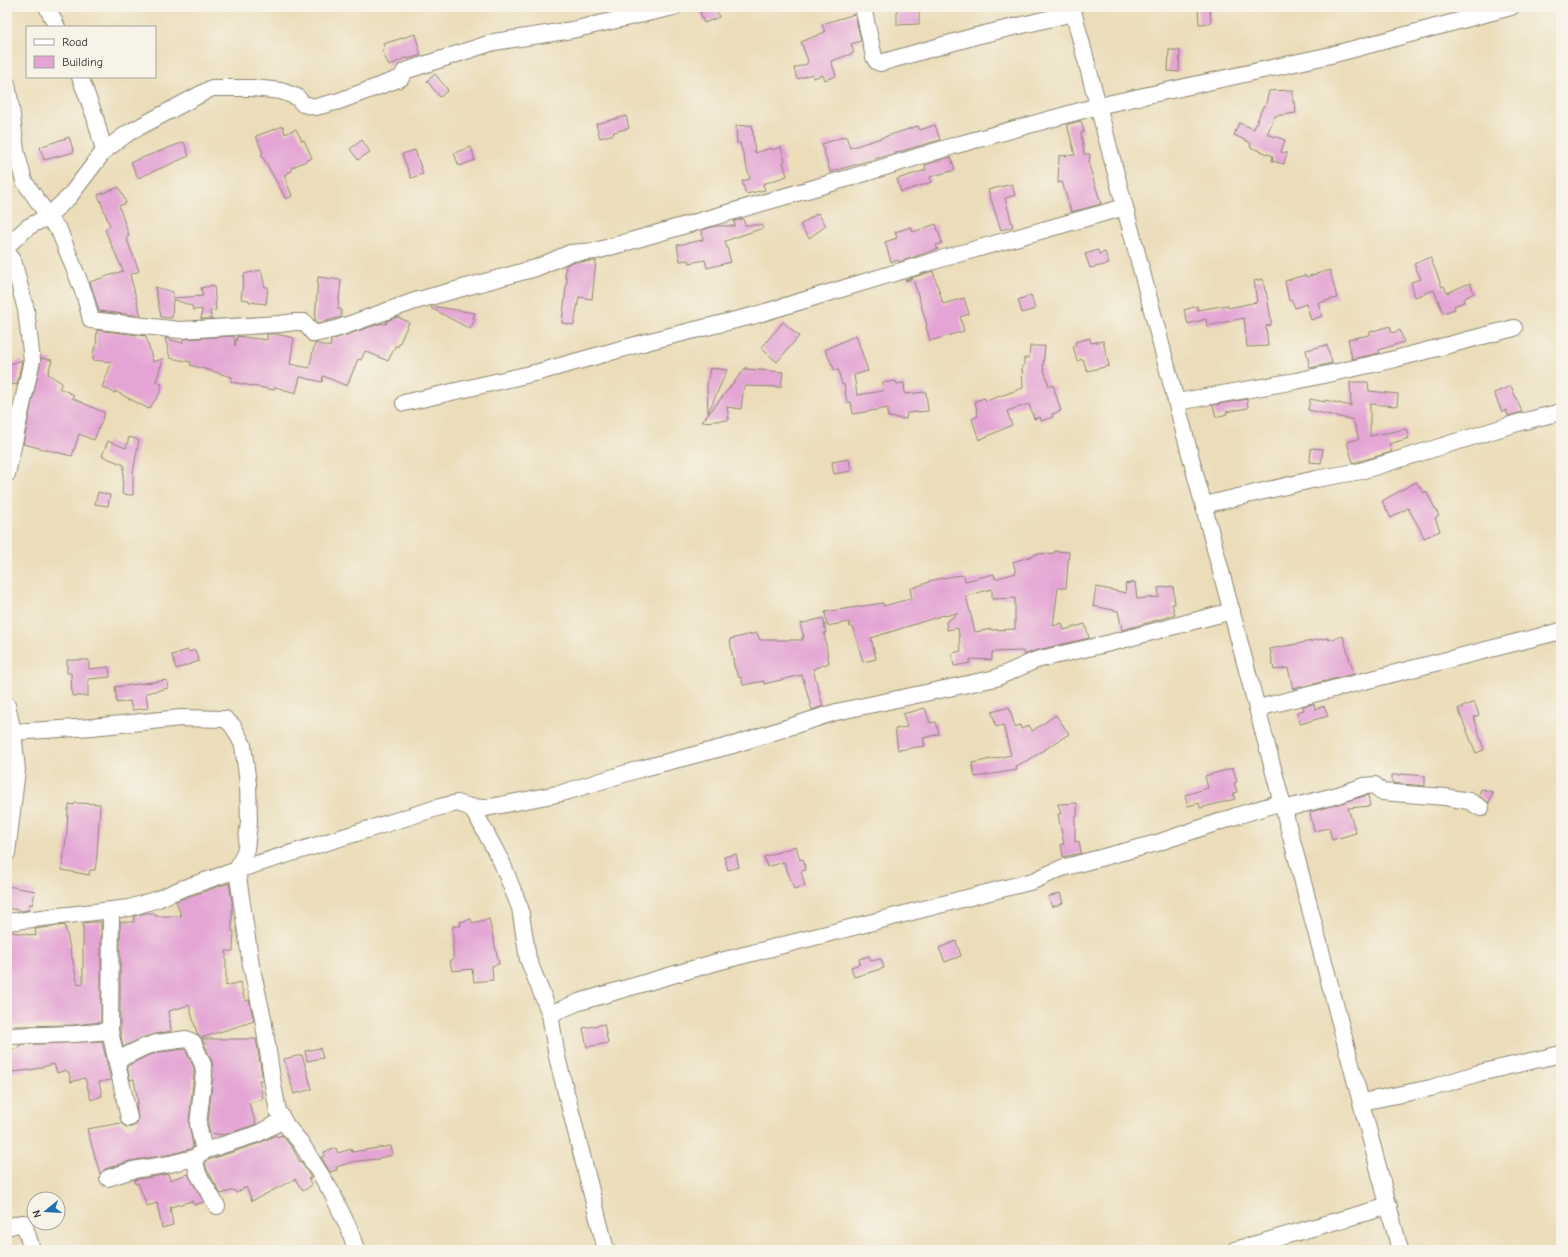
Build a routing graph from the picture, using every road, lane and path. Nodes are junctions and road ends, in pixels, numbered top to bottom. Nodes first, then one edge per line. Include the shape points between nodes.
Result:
1 (47, 7) edge
2 (674, 7) edge
3 (864, 7) edge
4 (1511, 7) edge
5 (1073, 10) edge
6 (56, 26) edge
7 (80, 78) edge
8 (7, 84) edge
9 (1098, 106) junction
10 (104, 151) junction
11 (1125, 207) junction
12 (47, 217) junction
13 (8, 245) edge
14 (1514, 328) dead end
15 (1176, 402) junction
16 (404, 403) dead end
17 (1561, 412) edge
18 (13, 417) edge
19 (7, 474) edge
20 (1204, 505) junction
21 (1232, 611) junction
22 (1561, 631) edge
23 (7, 705) edge
24 (1258, 708) junction
25 (13, 732) junction
26 (1283, 805) junction
27 (470, 807) junction
28 (1480, 808) dead end
29 (7, 852) edge
30 (237, 870) junction
31 (111, 911) junction
32 (7, 922) edge
33 (550, 1014) junction
34 (110, 1031) junction
35 (7, 1036) edge
36 (1561, 1054) edge
37 (117, 1060) junction
38 (1362, 1102) junction
39 (129, 1118) dead end
40 (283, 1120) junction
41 (199, 1154) junction
42 (108, 1178) dead end
43 (217, 1206) dead end
44 (1389, 1206) junction
45 (7, 1228) edge
46 (32, 1250) edge
47 (356, 1250) edge
48 (606, 1250) edge
49 (1235, 1250) edge
50 (1400, 1250) edge

1 - 6 street
2 - 10 street via 572,30 494,42 405,71 401,78 316,107 303,104 297,97 281,91 212,88 128,133
3 - 5 street via 874,57 876,62 880,63
4 - 9 street via 1331,55
5 - 9 street
7 - 10 street
8 - 12 street via 18,163 24,181
9 - 11 street
9 - 12 street via 596,251 570,253 536,268 415,301 320,334 314,334 304,322 180,330 91,320 70,254 59,230
10 - 12 street via 69,197
11 - 15 street
11 - 16 street via 752,316 539,372
12 - 13 street via 28,227
13 - 18 street via 7,251 14,264 26,310 32,360
14 - 15 street via 1387,361
15 - 20 street
17 - 20 street via 1361,471
18 - 19 street
20 - 21 street
21 - 24 street
21 - 27 street via 1036,660 996,678 836,712 562,793 486,808
22 - 24 street
23 - 25 street
24 - 26 street
25 - 29 street via 17,770
25 - 30 street via 181,718 225,719 233,726 243,745 248,784 249,822 246,849
26 - 28 street via 1375,785 1381,792 1470,801
26 - 33 street via 1236,816 1157,843 1062,868 1033,881 717,962 579,1002
26 - 38 street
27 - 30 street via 457,803 440,807
27 - 33 street via 502,863 520,908 528,959
30 - 31 street via 158,899
30 - 40 street via 250,965 267,1042 272,1085 278,1111
31 - 32 street
31 - 34 street
33 - 48 street via 561,1073
34 - 35 street
34 - 37 street
36 - 38 street via 1479,1072 1431,1088
37 - 39 street
37 - 41 street via 157,1043 186,1039 193,1042 204,1073 198,1124
38 - 44 street
40 - 41 street via 257,1134
40 - 47 street via 301,1143 332,1193 350,1230
41 - 42 street via 170,1164 132,1170
41 - 43 street via 198,1174
44 - 49 street
44 - 50 street
45 - 46 street via 24,1223

